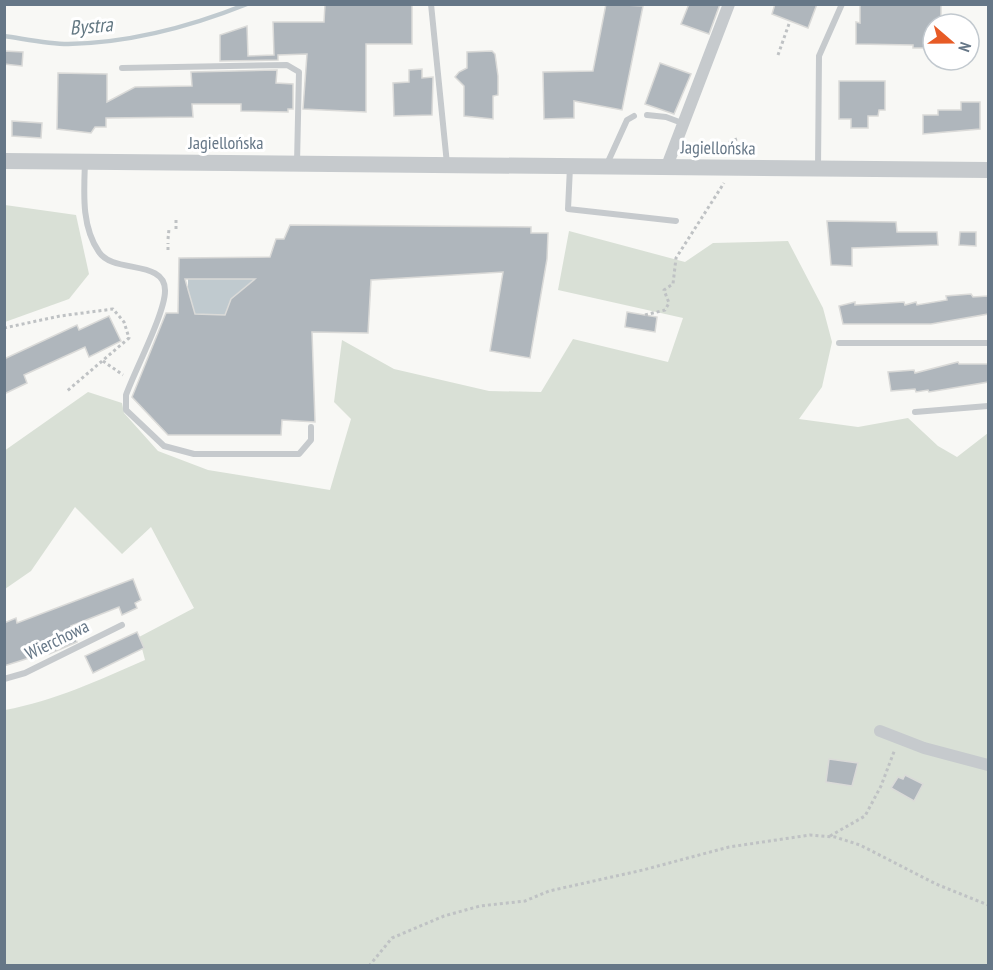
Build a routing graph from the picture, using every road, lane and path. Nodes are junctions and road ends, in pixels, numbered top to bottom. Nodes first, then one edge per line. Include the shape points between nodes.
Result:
1 (431, 4) edge
2 (729, 4) edge
3 (842, 4) edge
4 (790, 21) dead end
5 (778, 55) dead end
6 (122, 68) dead end
7 (647, 115) dead end
8 (634, 116) dead end
9 (682, 123) junction
10 (737, 139) dead end
11 (725, 158) dead end
12 (4, 161) edge
13 (85, 162) junction
14 (297, 164) junction
15 (447, 165) junction
16 (570, 166) junction
17 (606, 166) junction
18 (667, 166) junction
19 (818, 169) junction
20 (988, 170) edge
21 (725, 182) dead end
22 (176, 217) dead end
23 (676, 221) dead end
24 (169, 229) dead end
25 (176, 229) dead end
26 (168, 250) dead end
27 (645, 315) dead end
28 (4, 328) edge
29 (839, 343) dead end
30 (988, 343) edge
31 (103, 361) junction
32 (132, 378) junction
33 (67, 391) dead end
34 (988, 406) edge
35 (915, 412) dead end
36 (311, 427) dead end
37 (122, 626) dead end
38 (4, 679) edge
39 (880, 731) dead end
40 (899, 739) junction
41 (988, 765) edge
42 (829, 836) junction
43 (988, 905) edge
44 (369, 966) edge

1 - 15 lane
2 - 9 street
3 - 19 lane via 819,56
4 - 5 path
6 - 14 lane via 287,65 299,72
7 - 9 lane
8 - 17 lane via 627,120
9 - 18 street
10 - 11 path via 727,143
12 - 13 street, Jagiellońska
13 - 14 street, Jagiellońska
13 - 32 lane via 85,219 99,253 113,264 148,268 166,289
14 - 15 street, Jagiellońska
15 - 16 street, Jagiellońska
16 - 17 street, Jagiellońska
16 - 23 lane via 568,209
17 - 18 street, Jagiellońska
18 - 19 street, Jagiellońska
19 - 20 street, Jagiellońska
21 - 27 path via 676,258 673,284 664,290 669,303 665,310
22 - 25 path
24 - 26 path
28 - 31 path via 113,309 124,322 129,338
29 - 30 lane
31 - 32 path
31 - 33 path
32 - 36 lane via 126,410 164,446 194,454 299,454 311,440
34 - 35 lane
37 - 38 lane, Wierchowa via 25,673
39 - 40 street
40 - 41 street
40 - 42 path via 865,816
42 - 43 path via 860,845 936,884
42 - 44 path via 764,840 549,891 525,901 480,906 444,916 392,939

